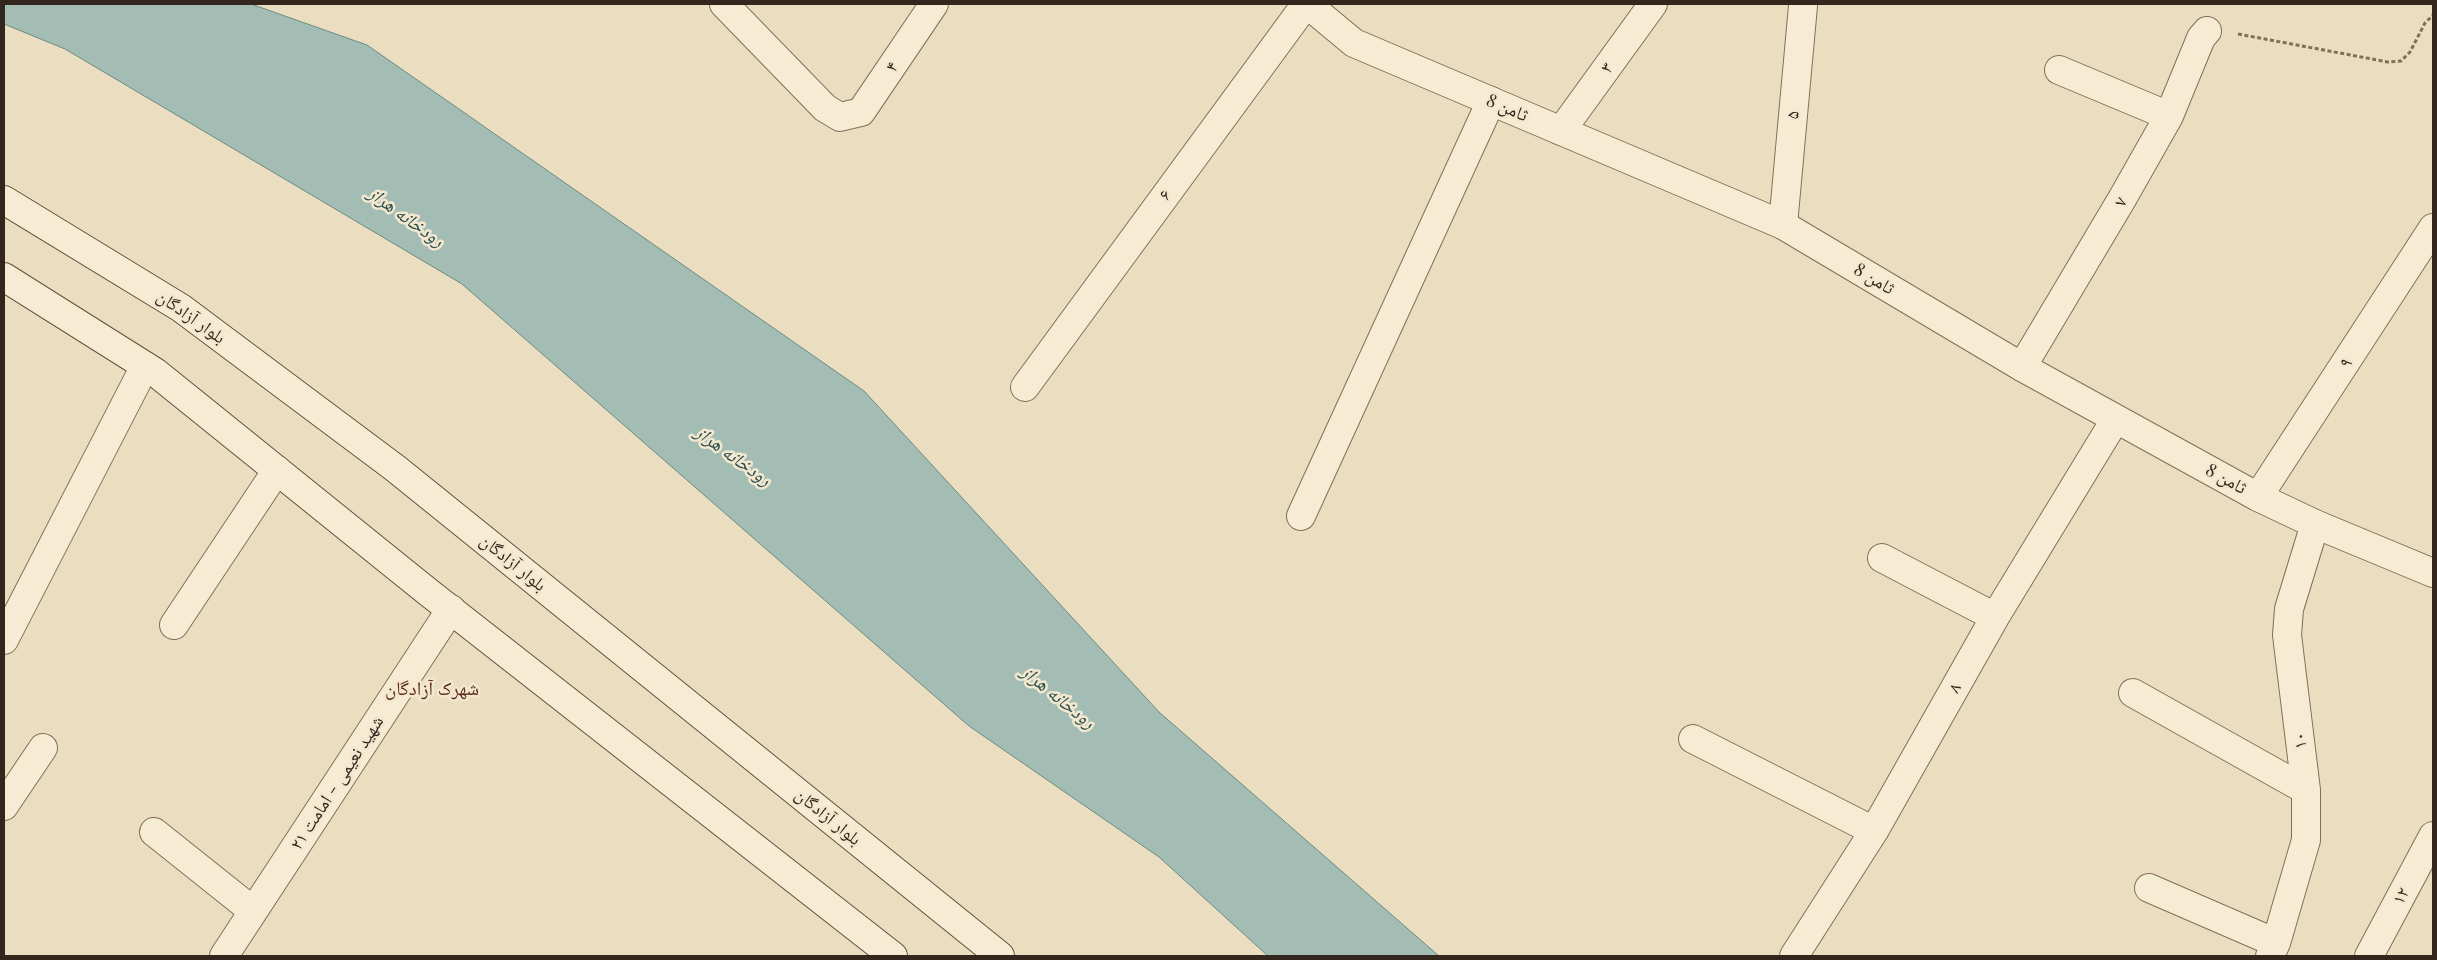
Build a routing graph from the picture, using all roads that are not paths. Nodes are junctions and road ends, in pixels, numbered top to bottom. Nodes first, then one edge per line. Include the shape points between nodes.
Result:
1 (724, 4) edge
2 (934, 4) edge
3 (1306, 4) edge
4 (1653, 4) edge
5 (1803, 6) dead end
6 (2207, 31) road end
7 (2059, 70) dead end
8 (1490, 102) junction
9 (2169, 116) junction
10 (1561, 131) junction
11 (4, 200) edge
12 (1782, 225) junction
13 (2433, 228) edge
14 (4, 277) edge
15 (145, 366) junction
16 (2022, 367) junction
17 (1025, 387) dead end
18 (2115, 420) junction
19 (277, 470) junction
20 (2258, 497) junction
21 (1301, 516) dead end
22 (2315, 524) junction
23 (1882, 558) dead end
24 (2433, 573) edge
25 (451, 609) junction
26 (1995, 617) junction
27 (174, 625) dead end
28 (4, 640) edge
29 (2133, 693) dead end
30 (1693, 739) dead end
31 (43, 748) dead end
32 (2306, 790) junction
33 (4, 806) edge
34 (1874, 831) junction
35 (154, 832) dead end
36 (2433, 836) edge
37 (2149, 888) dead end
38 (253, 911) junction
39 (2273, 950) edge
40 (224, 956) edge
41 (893, 956) edge
42 (1000, 956) edge
43 (1794, 956) edge
44 (2369, 956) edge

1 - 2 street, ۴ via 825,108 840,117 861,112
3 - 8 street, ثامن 8 via 1354,43
3 - 17 street, ۶
4 - 10 street, ۳
5 - 12 street, ۵
6 - 9 street, ۷ via 2201,38
7 - 9 street
8 - 10 street, ثامن 8
8 - 21 street
9 - 16 street, ۷
10 - 12 street, ثامن 8
11 - 42 street, بلوار آزادگان via 181,308 395,468
12 - 16 street, ثامن 8
13 - 20 street, ۹
14 - 15 street
15 - 19 street
15 - 28 street
16 - 18 street, ثامن 8
18 - 20 street, ثامن 8
18 - 26 street, ۸
19 - 25 street
19 - 27 street
20 - 22 street, ثامن 8
22 - 24 street, ثامن 8
22 - 32 street, ۱۰ via 2289,609 2287,635
23 - 26 street
25 - 38 street, شهید نعیمی - امامت ۲۱
25 - 41 street
26 - 34 street, ۸
29 - 32 street
30 - 34 street
31 - 33 street
32 - 39 street, ۱۰ via 2306,840
34 - 43 street, ۸
35 - 38 street
36 - 44 street, ۱۲
37 - 39 street
38 - 40 street, شهید نعیمی - امامت ۲۱

